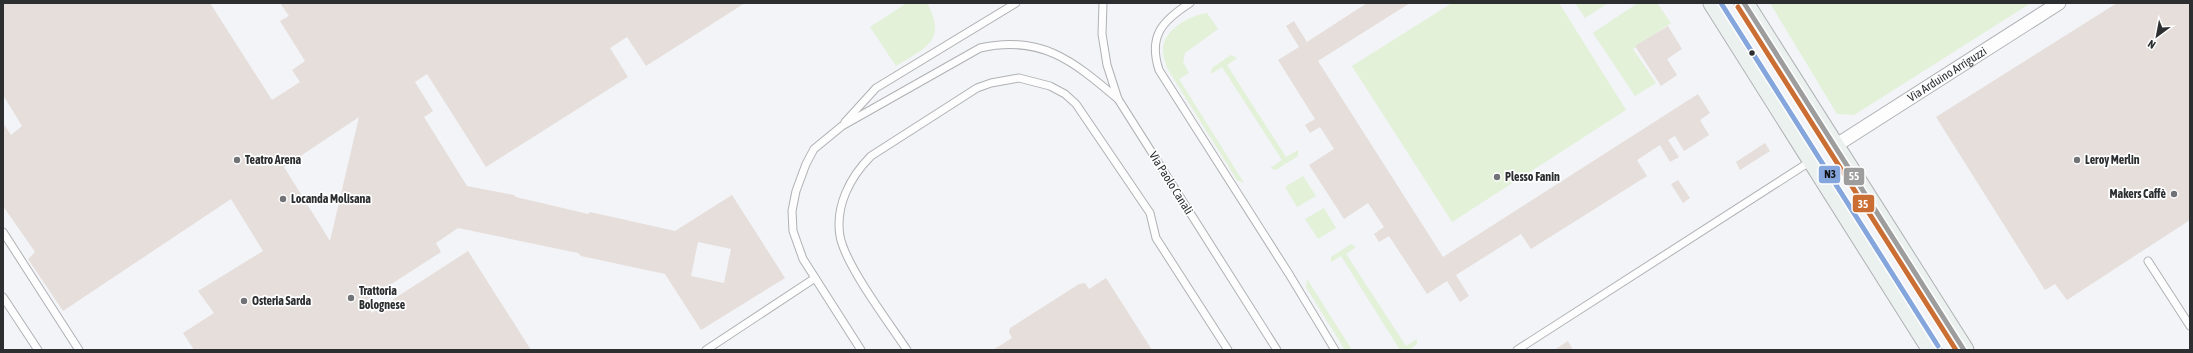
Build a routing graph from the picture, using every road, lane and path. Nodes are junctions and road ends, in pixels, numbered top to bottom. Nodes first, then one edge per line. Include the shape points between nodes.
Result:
1 (1016, 3) edge
2 (1103, 3) edge
3 (1190, 3) edge
4 (1713, 3) edge
5 (1744, 3) edge
6 (2059, 3) edge
7 (1118, 99) junction
8 (842, 126) junction
9 (1835, 146) junction
10 (1813, 160) junction
11 (3, 232) edge
12 (2148, 261) dead end
13 (815, 278) junction
14 (3, 297) edge
15 (2190, 326) edge
16 (38, 350) edge
17 (79, 350) edge
18 (706, 350) edge
19 (861, 350) edge
20 (907, 350) edge
21 (1228, 350) edge
22 (1277, 350) edge
23 (1335, 350) edge
24 (1517, 350) edge
25 (1932, 350) edge
26 (1964, 350) edge

1 - 8 lane via 876,88
2 - 7 lane, Via Paolo Canali via 1102,34 1107,65
3 - 23 lane via 1166,21 1157,36 1154,54 1159,70
4 - 10 main road
5 - 9 main road
6 - 9 street, Via Arduino Arriguzzi
7 - 8 lane via 1079,66 1059,55 1029,45 997,44 980,48
7 - 22 lane, Via Paolo Canali
8 - 13 lane via 814,149 796,191 792,211 793,231 803,259
9 - 26 main road
10 - 24 lane
10 - 25 main road
11 - 17 lane
12 - 15 lane
13 - 18 lane
13 - 19 lane
14 - 16 lane
20 - 21 lane via 855,270 840,237 841,205 847,187 860,166 871,156 977,88 1020,78 1050,86 1065,94 1087,118 1150,213 1156,238

